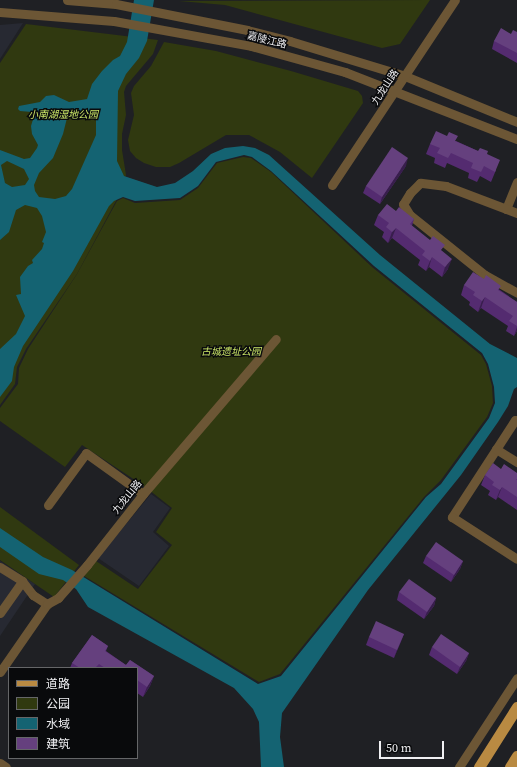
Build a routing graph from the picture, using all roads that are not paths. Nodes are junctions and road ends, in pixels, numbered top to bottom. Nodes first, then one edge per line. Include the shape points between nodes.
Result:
1 (67, 0) edge
2 (455, 0) edge
3 (0, 12) edge
4 (405, 76) junction
5 (395, 91) junction
6 (517, 122) edge
7 (517, 139) edge
8 (517, 182) edge
9 (332, 185) dead end
10 (506, 209) junction
11 (517, 213) edge
12 (517, 293) edge
13 (276, 339) dead end
14 (517, 421) edge
15 (496, 449) junction
16 (517, 462) edge
17 (144, 494) junction
18 (48, 505) dead end
19 (517, 559) edge
20 (0, 567) edge
21 (22, 581) junction
22 (47, 604) junction
23 (0, 613) edge
24 (0, 672) edge
25 (517, 678) edge
26 (517, 707) edge
27 (517, 756) edge
28 (0, 763) edge
29 (6, 767) edge
30 (459, 767) edge
31 (479, 767) edge
32 (510, 767) edge

1 - 4 street, 嘉陵江路 via 120,5 247,30
2 - 4 street, 九龙山路
3 - 5 street, 嘉陵江路 via 82,17 251,46 345,72
4 - 5 street, 九龙山路
4 - 6 street, 嘉陵江路
5 - 7 street, 嘉陵江路
5 - 9 street, 九龙山路
8 - 10 street
10 - 11 street
10 - 12 street via 446,186 420,183 403,204 410,215 485,275
13 - 17 street, 九龙山路
14 - 15 street via 515,420
15 - 16 street
15 - 19 street via 452,517
17 - 18 street via 86,453
17 - 22 street, 九龙山路 via 58,598
20 - 21 street
21 - 22 street via 33,595
21 - 23 street
22 - 24 street, 九龙山路
25 - 30 street
26 - 31 main road
27 - 32 main road
28 - 29 street

